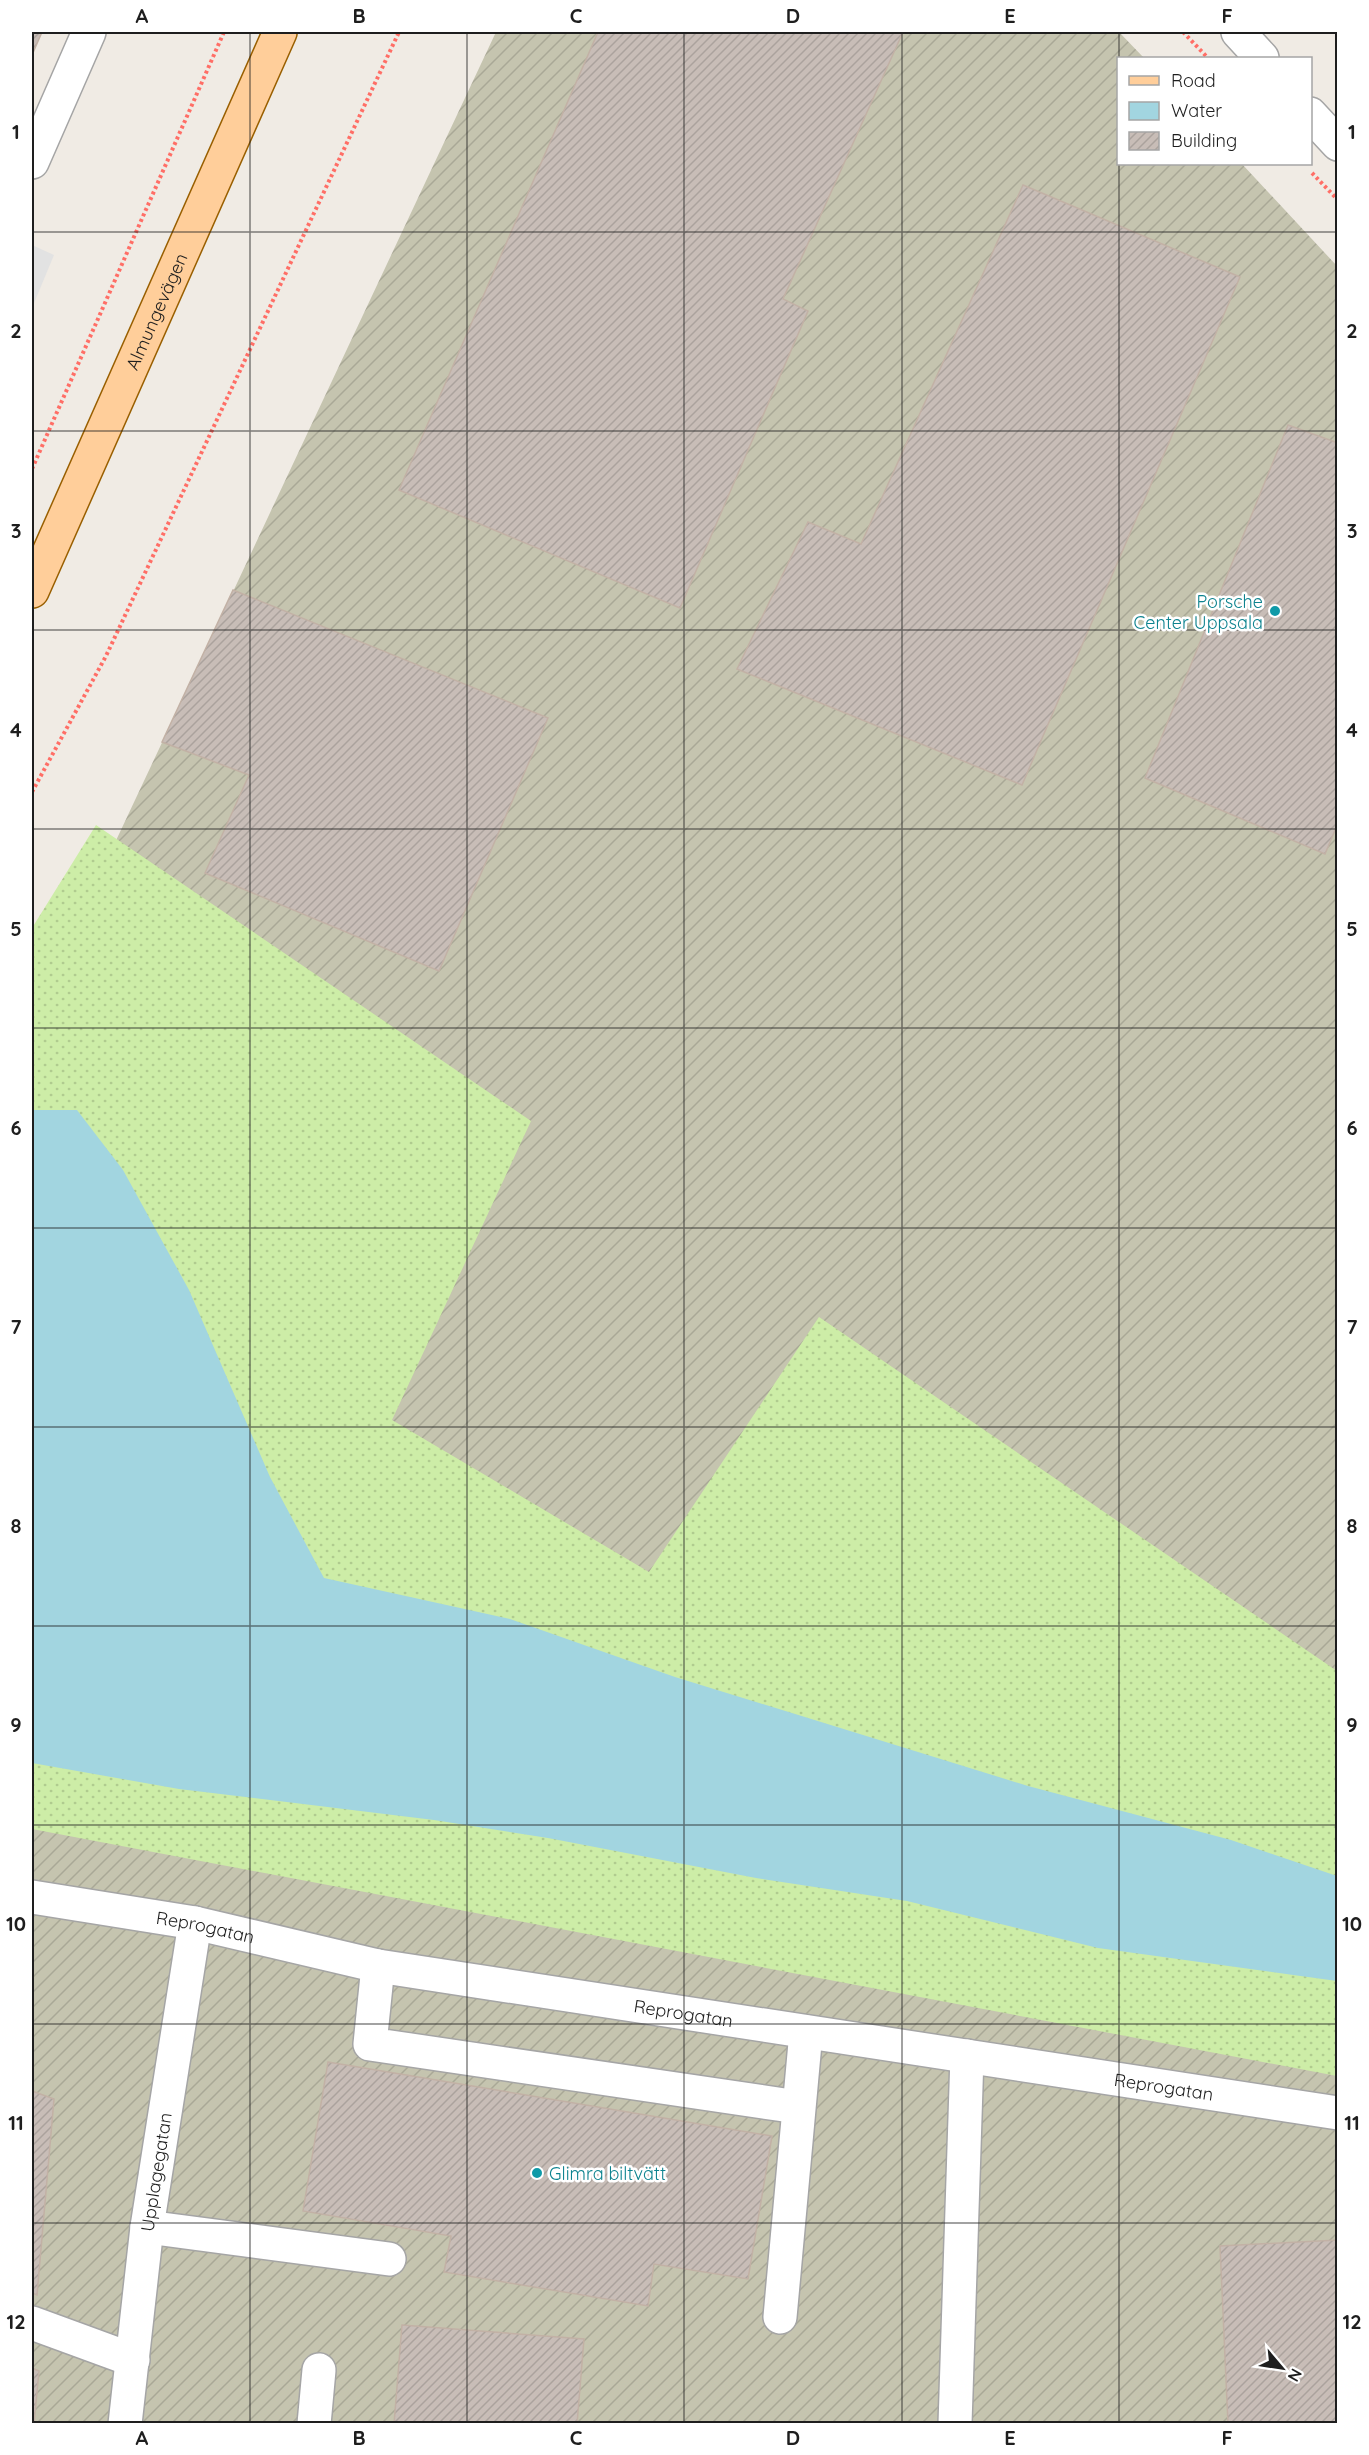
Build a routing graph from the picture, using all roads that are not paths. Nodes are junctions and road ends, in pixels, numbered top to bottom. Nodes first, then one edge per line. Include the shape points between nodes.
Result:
1 (88, 32) edge
2 (280, 32) edge
3 (1238, 32) edge
4 (1261, 57) edge
5 (1312, 115) edge
6 (1338, 144) edge
7 (32, 162) edge
8 (32, 591) edge
9 (32, 1897) edge
10 (195, 1923) junction
11 (378, 1966) junction
12 (806, 2032) junction
13 (967, 2056) junction
14 (798, 2108) junction
15 (1338, 2113) edge
16 (147, 2227) junction
17 (389, 2259) dead end
18 (780, 2317) dead end
19 (32, 2323) edge
20 (133, 2360) junction
21 (319, 2370) dead end
22 (125, 2424) edge
23 (314, 2424) edge
24 (955, 2424) edge

1 - 7 street
2 - 8 main road, Almungevägen
3 - 4 street
5 - 6 street
9 - 10 street, Reprogatan
10 - 11 street, Reprogatan
10 - 16 street, Upplagegatan
11 - 12 street, Reprogatan
11 - 14 street via 370,2044
12 - 13 street, Reprogatan
12 - 14 street
13 - 15 street, Reprogatan
13 - 24 street
14 - 18 street
16 - 17 street
16 - 20 street, Upplagegatan
19 - 20 street
20 - 22 street, Upplagegatan
21 - 23 street

